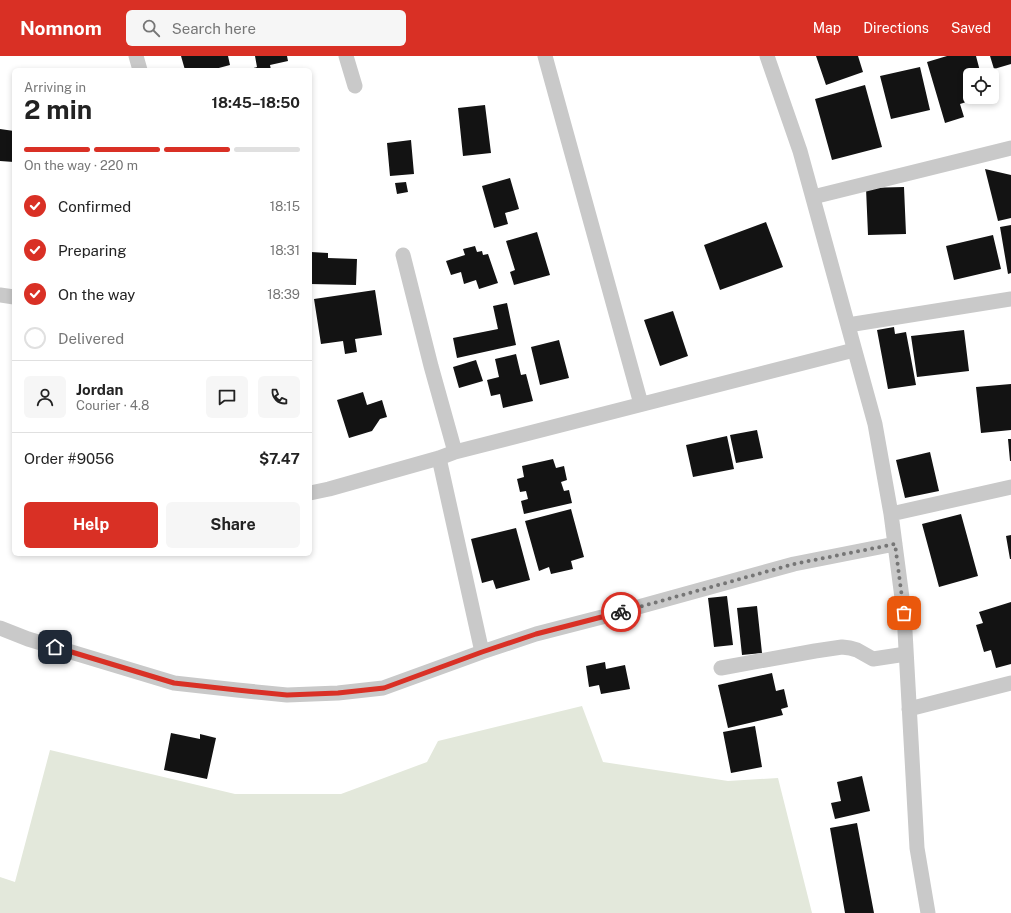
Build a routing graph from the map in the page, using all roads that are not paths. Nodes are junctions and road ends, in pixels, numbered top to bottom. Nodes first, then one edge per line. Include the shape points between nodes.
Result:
1 (136, 56) edge
2 (346, 56) edge
3 (545, 56) edge
4 (767, 56) edge
5 (139, 68) edge
6 (355, 86) dead end
7 (1011, 148) edge
8 (813, 197) junction
9 (403, 255) dead end
10 (0, 295) edge
11 (12, 296) edge
12 (1011, 299) edge
13 (848, 325) junction
14 (854, 350) junction
15 (641, 404) junction
16 (455, 452) junction
17 (439, 458) junction
18 (1011, 486) edge
19 (312, 493) edge
20 (891, 514) junction
21 (895, 544) junction
22 (0, 628) edge
23 (482, 652) junction
24 (906, 654) junction
25 (721, 668) dead end
26 (1011, 684) edge
27 (909, 709) junction
28 (928, 913) edge

1 - 5 street
2 - 6 street
3 - 15 street
4 - 8 street
7 - 8 street
8 - 13 street
9 - 16 street
10 - 11 street
12 - 13 street
13 - 14 street
14 - 15 street
14 - 20 street via 875,424
15 - 16 street
16 - 17 street
17 - 19 street
17 - 23 street
18 - 20 street
20 - 21 street
21 - 23 street via 794,564 536,634
21 - 24 street via 904,613
22 - 23 street via 28,639 174,683 287,695 384,688
24 - 25 street via 873,659 857,650 842,647
24 - 27 street
26 - 27 street
27 - 28 street via 917,848

